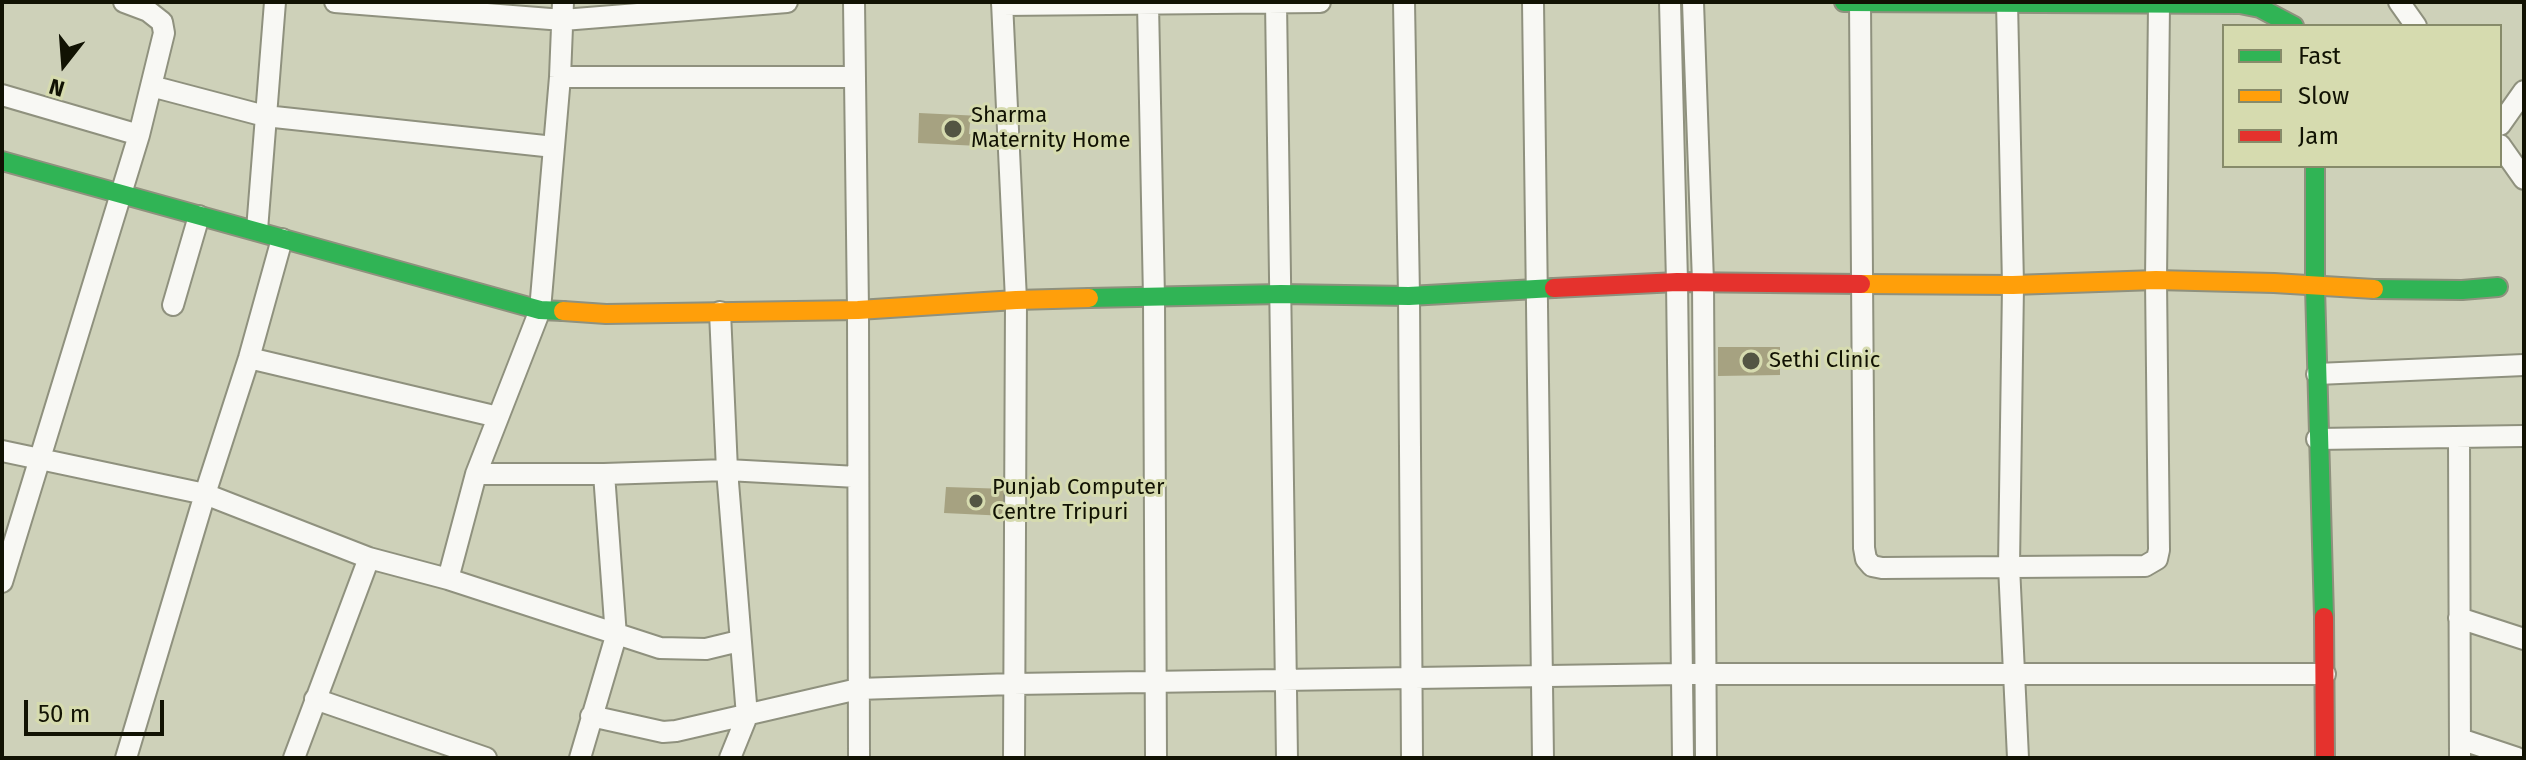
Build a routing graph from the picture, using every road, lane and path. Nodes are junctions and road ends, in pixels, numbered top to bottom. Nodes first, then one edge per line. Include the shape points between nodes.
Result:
1 (124, 2) edge
2 (275, 2) edge
3 (335, 2) edge
4 (787, 2) edge
5 (854, 2) edge
6 (1276, 2) edge
7 (1320, 2) edge
8 (1404, 2) edge
9 (1533, 2) edge
10 (1670, 2) edge
11 (1693, 2) edge
12 (1844, 2) edge
13 (2007, 2) edge
14 (2399, 2) edge
15 (1002, 3) edge
16 (1860, 3) edge
17 (1148, 4) edge
18 (2159, 5) junction
19 (563, 11) edge
20 (2290, 24) edge
21 (2415, 24) edge
22 (560, 77) junction
23 (854, 77) junction
24 (151, 86) junction
25 (2524, 91) edge
26 (2, 95) edge
27 (265, 116) junction
28 (2502, 122) edge
29 (139, 135) junction
30 (554, 147) junction
31 (2502, 148) edge
32 (2, 161) edge
33 (2315, 168) edge
34 (2524, 179) edge
35 (121, 193) junction
36 (199, 216) junction
37 (257, 230) junction
38 (282, 239) junction
39 (2156, 280) junction
40 (1677, 282) junction
41 (1703, 282) junction
42 (1863, 284) junction
43 (2013, 285) junction
44 (2315, 287) junction
45 (2498, 287) dead end
46 (1536, 290) junction
47 (1281, 294) junction
48 (1409, 296) junction
49 (1154, 298) junction
50 (1016, 300) junction
51 (173, 305) dead end
52 (540, 310) junction
53 (858, 310) junction
54 (720, 312) junction
55 (249, 358) junction
56 (2524, 365) edge
57 (2317, 374) junction
58 (498, 417) junction
59 (2524, 436) edge
60 (2459, 437) junction
61 (2317, 439) junction
62 (2, 451) edge
63 (38, 460) junction
64 (727, 470) junction
65 (476, 474) junction
66 (604, 474) junction
67 (857, 477) junction
68 (205, 494) junction
69 (369, 558) junction
70 (2009, 566) junction
71 (448, 579) junction
72 (2, 582) edge
73 (2459, 618) junction
74 (616, 636) junction
75 (2524, 639) edge
76 (739, 641) junction
77 (1682, 674) junction
78 (2016, 674) junction
79 (2325, 674) junction
80 (1705, 676) junction
81 (1542, 677) junction
82 (1410, 678) junction
83 (1285, 680) junction
84 (1155, 682) junction
85 (1013, 684) junction
86 (858, 689) junction
87 (315, 699) junction
88 (591, 716) junction
89 (747, 716) junction
90 (2460, 749) edge
91 (126, 758) edge
92 (294, 758) edge
93 (486, 758) edge
94 (580, 758) edge
95 (730, 758) edge
96 (859, 758) edge
97 (1014, 758) edge
98 (1156, 758) edge
99 (1287, 758) edge
100 (1412, 758) edge
101 (1543, 758) edge
102 (1683, 758) edge
103 (1706, 758) edge
104 (2018, 758) edge
105 (2325, 758) edge
106 (2517, 758) edge

1 - 24 street via 162,22
2 - 27 street
3 - 19 street
4 - 19 street
5 - 23 street
6 - 7 street
6 - 17 street
6 - 47 street
8 - 48 street
9 - 46 street
10 - 40 street
11 - 41 street
12 - 16 street
13 - 16 street
13 - 18 street
13 - 43 street
14 - 21 street
15 - 17 street
15 - 50 street
16 - 42 street
17 - 49 street
18 - 20 street via 2240,4
18 - 39 street
19 - 22 street
22 - 23 street
22 - 30 street
23 - 53 street
24 - 27 street
24 - 29 street
25 - 28 street
26 - 29 street
27 - 30 street
27 - 37 street
29 - 35 street
30 - 52 street
31 - 34 street
32 - 35 street
33 - 44 street
35 - 36 street
35 - 63 street
36 - 37 street
36 - 51 street
37 - 38 street
38 - 52 street
38 - 55 street
39 - 43 street
39 - 44 street
39 - 70 street via 2157,559 2145,566
40 - 41 street
40 - 46 street
40 - 77 street
41 - 42 street
41 - 80 street
42 - 43 street
42 - 70 street via 1866,559 1882,568
43 - 70 street
44 - 45 street
44 - 57 street
46 - 48 street
46 - 81 street
47 - 48 street
47 - 49 street
47 - 83 street
48 - 82 street
49 - 50 street
49 - 84 street
50 - 53 street
50 - 85 street
52 - 54 street
52 - 58 street
53 - 54 street
53 - 67 street
54 - 64 street
55 - 58 street
55 - 68 street
56 - 57 street
57 - 61 street
58 - 65 street
59 - 60 street
60 - 61 street
60 - 73 street
61 - 79 street
62 - 63 street
63 - 68 street
63 - 72 street
64 - 66 street
64 - 67 street
64 - 76 street
65 - 66 street
65 - 71 street
66 - 74 street
67 - 86 street
68 - 69 street
68 - 91 street
69 - 71 street
69 - 87 street
70 - 78 street
71 - 74 street
73 - 75 street
73 - 90 street
74 - 76 street via 686,650
74 - 88 street
76 - 89 street
77 - 80 street
77 - 81 street
77 - 102 street
78 - 79 street
78 - 80 street
78 - 104 street
79 - 105 street
80 - 103 street
81 - 82 street
81 - 101 street
82 - 83 street
82 - 100 street
83 - 84 street
83 - 99 street
84 - 85 street
84 - 98 street
85 - 86 street
85 - 97 street
86 - 89 street
86 - 96 street
87 - 92 street
87 - 93 street
88 - 89 street via 663,732
88 - 94 street
89 - 95 street
90 - 106 street

